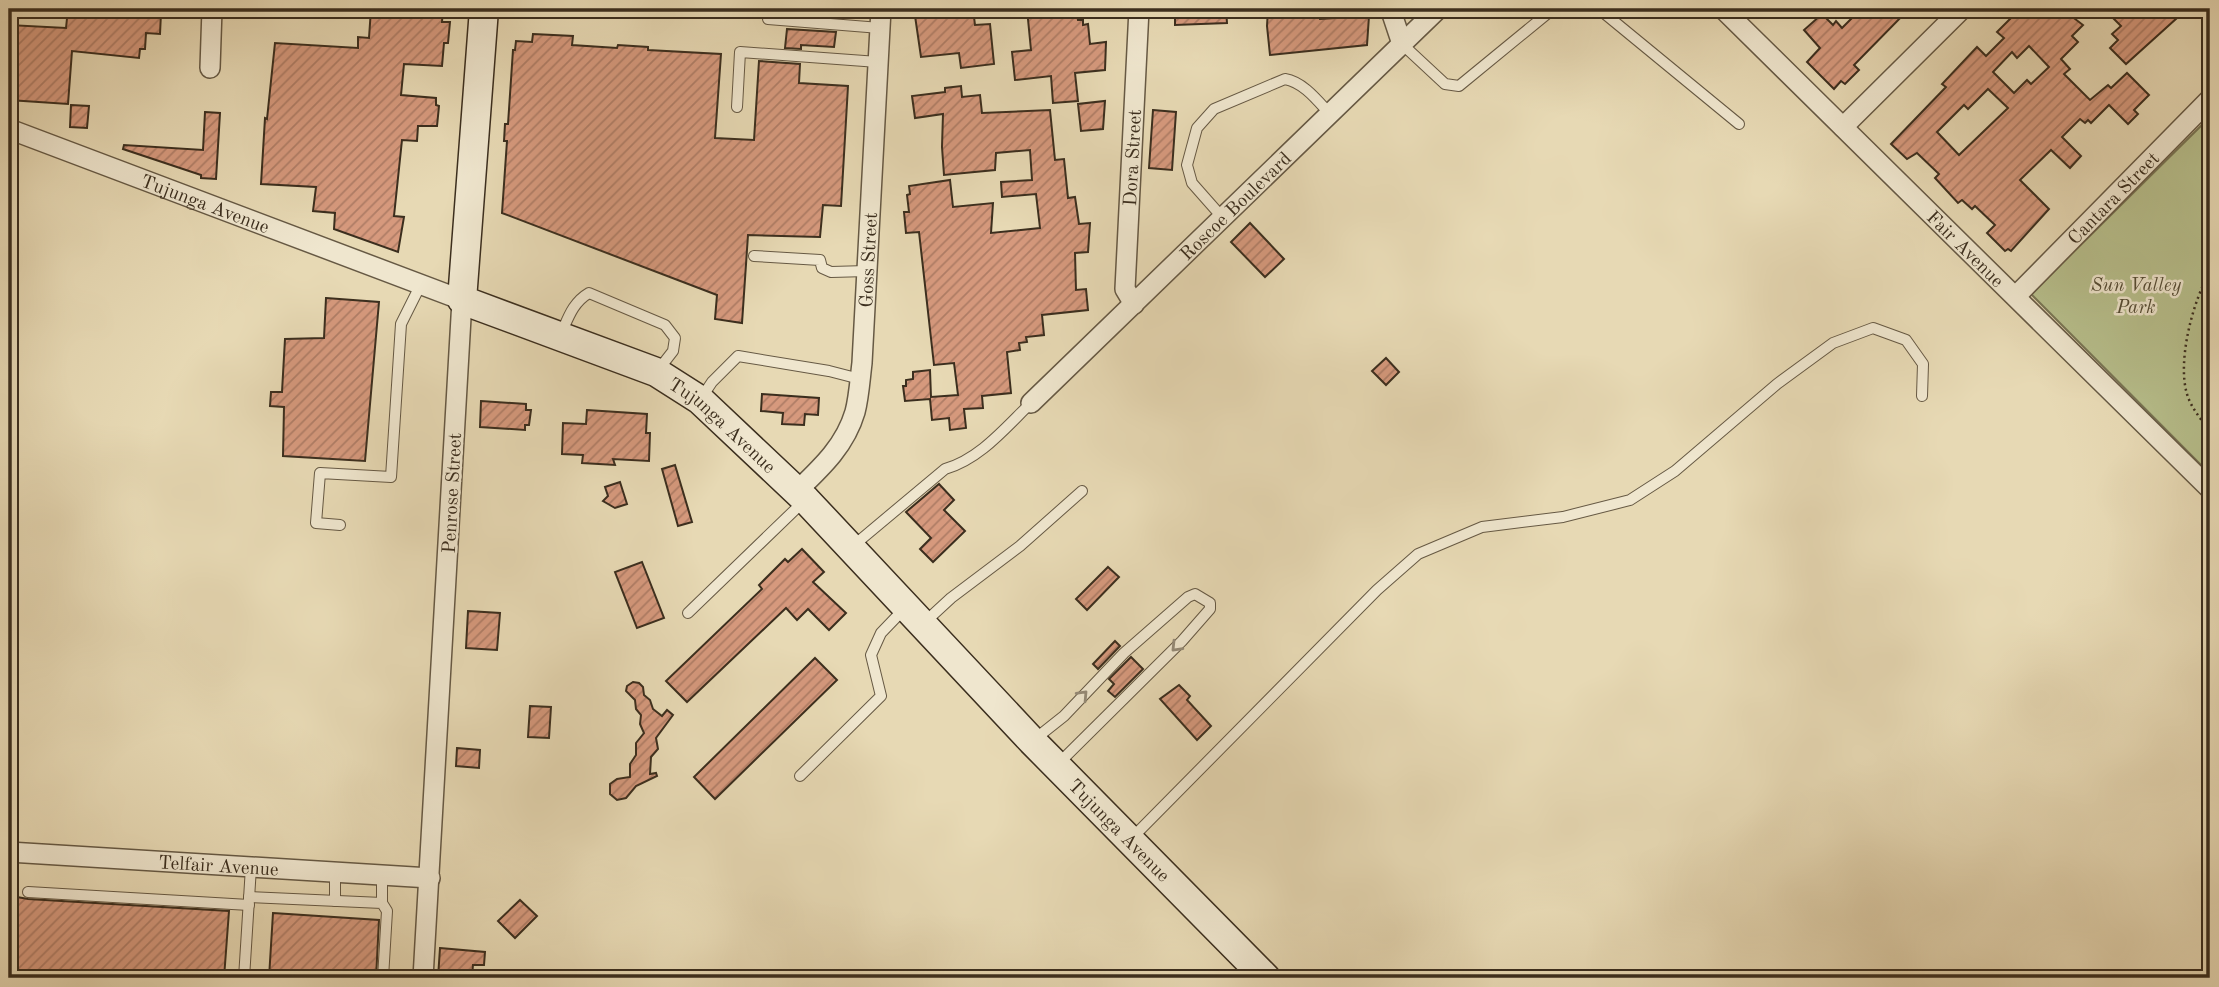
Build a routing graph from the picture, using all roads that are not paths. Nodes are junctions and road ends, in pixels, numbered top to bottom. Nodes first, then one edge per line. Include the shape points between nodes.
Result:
1 (212, 9) edge
2 (484, 9) edge
3 (1139, 9) edge
4 (1392, 9) edge
5 (1438, 9) edge
6 (1553, 9) edge
7 (1599, 9) edge
8 (1723, 9) edge
9 (1962, 9) edge
10 (881, 18) edge
11 (768, 19) dead end
12 (1402, 44) junction
13 (878, 62) junction
14 (210, 68) dead end
15 (2210, 99) edge
16 (737, 107) dead end
17 (1329, 113) junction
18 (1740, 124) dead end
19 (1843, 127) junction
20 (9, 129) edge
21 (1222, 217) junction
22 (754, 256) dead end
23 (867, 271) junction
24 (421, 284) junction
25 (2016, 296) junction
26 (462, 300) junction
27 (1134, 304) junction
28 (560, 336) junction
29 (656, 373) junction
30 (860, 379) junction
31 (1922, 396) dead end
32 (699, 400) junction
33 (1031, 403) joint
34 (2210, 489) edge
35 (1082, 491) dead end
36 (801, 495) junction
37 (340, 525) dead end
38 (850, 549) junction
39 (688, 613) dead end
40 (914, 616) junction
41 (1032, 741) junction
42 (1057, 765) junction
43 (800, 776) dead end
44 (1129, 841) junction
45 (9, 852) edge
46 (251, 867) junction
47 (335, 872) junction
48 (383, 875) junction
49 (430, 878) junction
50 (29, 892) dead end
51 (249, 901) junction
52 (335, 901) junction
53 (382, 903) junction
54 (244, 978) edge
55 (383, 978) edge
56 (423, 978) edge
57 (1266, 978) edge

1 - 14 street
2 - 26 street, Penrose Street
3 - 27 street, Dora Street via 1125,289
4 - 12 street
5 - 12 street, Roscoe Boulevard
6 - 12 lane via 1459,86 1445,84
7 - 18 lane
8 - 19 street, Fair Avenue
9 - 19 street
10 - 11 lane
10 - 13 street, Goss Street
12 - 17 street, Roscoe Boulevard
13 - 16 lane via 740,52
13 - 23 street, Goss Street
15 - 25 street, Cantara Street
17 - 21 street, Roscoe Boulevard
17 - 21 lane via 1301,85 1285,79 1214,109 1197,128 1187,165 1192,183
19 - 25 street, Fair Avenue
20 - 24 street, Tujunga Avenue
21 - 27 street, Roscoe Boulevard
22 - 23 lane via 820,260 822,268 831,272
23 - 30 street, Goss Street
24 - 26 street, Tujunga Avenue
24 - 37 lane via 401,324 391,477 320,473 316,523
25 - 34 street, Fair Avenue
26 - 28 street, Tujunga Avenue
26 - 49 street, Penrose Street
27 - 33 street, Roscoe Boulevard
28 - 29 street, Tujunga Avenue
28 - 29 lane via 572,309 589,293 665,325 675,338 673,351
29 - 32 street, Tujunga Avenue
30 - 32 lane via 738,356
30 - 36 street, Goss Street via 855,412 843,441
31 - 44 lane via 1923,364 1906,340 1873,328 1833,343 1675,471 1630,500 1563,517 1482,527 1418,554
32 - 36 street, Tujunga Avenue
33 - 38 lane via 976,455 938,474
35 - 40 lane via 951,598
36 - 38 street, Tujunga Avenue
36 - 39 lane
38 - 40 street, Tujunga Avenue
40 - 41 street, Tujunga Avenue
40 - 43 lane via 881,633 871,655 881,696
41 - 42 street, Tujunga Avenue
41 -> 42 lane via 1188,597 1195,594 1210,603 1210,609 1182,641
42 - 44 street, Tujunga Avenue
44 - 57 street, Tujunga Avenue
45 - 46 street, Telfair Avenue
46 - 47 street, Telfair Avenue
46 - 51 lane
47 - 48 street, Telfair Avenue
47 - 52 lane
48 - 49 street, Telfair Avenue
48 - 53 lane
49 - 56 street, Penrose Street
50 - 51 lane
51 - 52 lane
51 - 54 lane
52 - 53 lane
53 - 55 lane via 387,911

